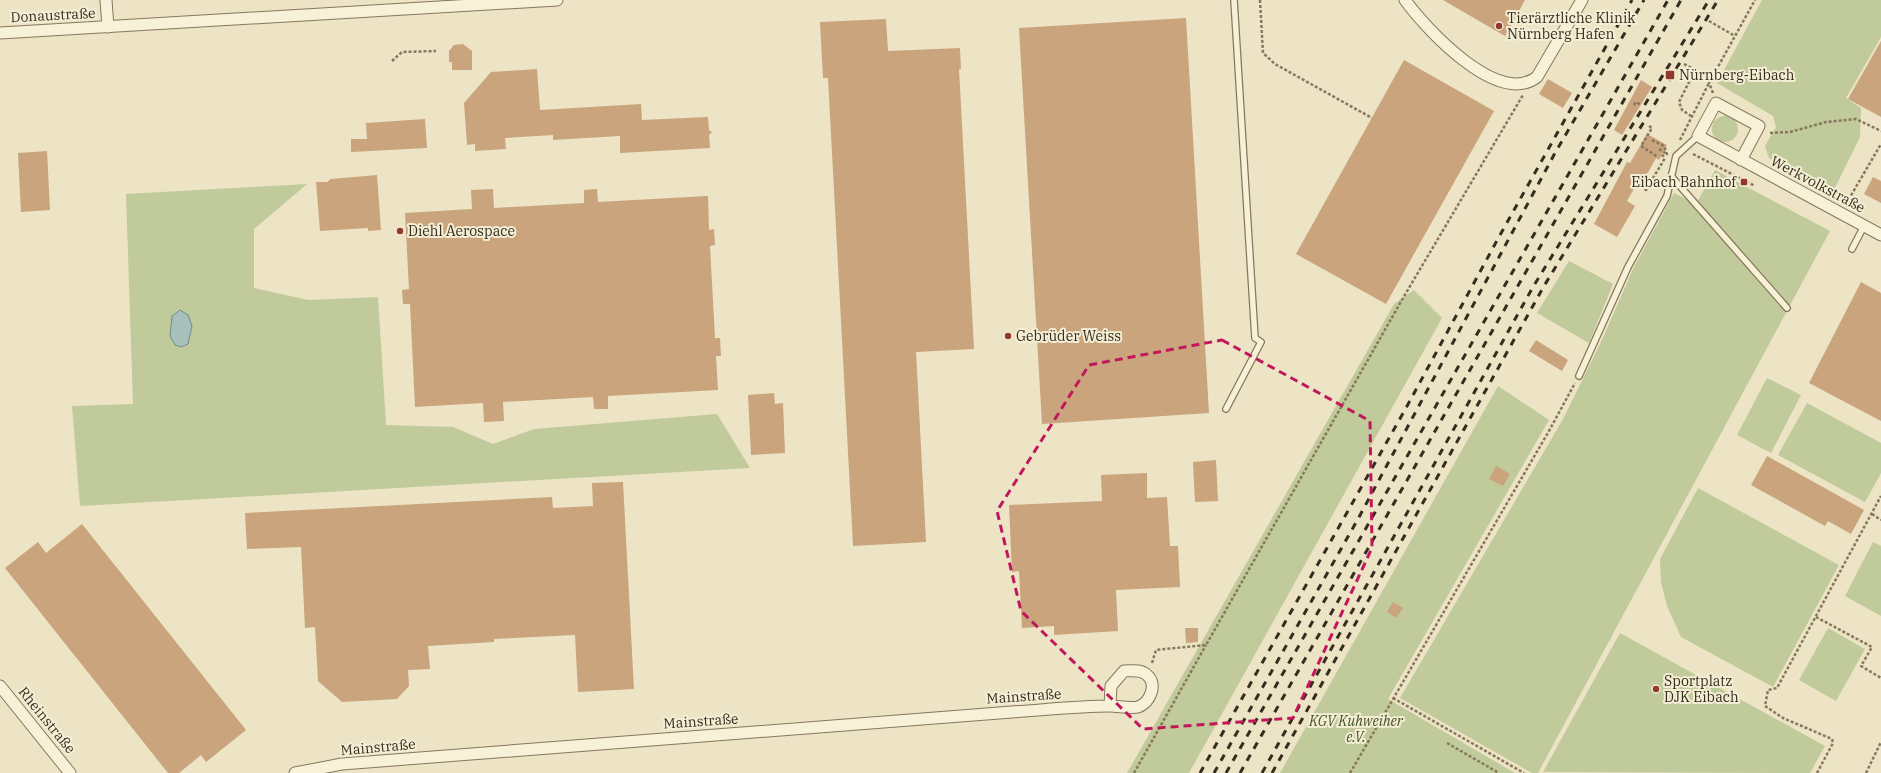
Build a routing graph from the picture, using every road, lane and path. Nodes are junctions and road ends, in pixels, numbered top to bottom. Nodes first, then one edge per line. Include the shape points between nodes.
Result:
1 (106, 0) edge
2 (557, 0) edge
3 (1234, 0) edge
4 (1260, 0) edge
5 (1406, 0) edge
6 (1582, 0) edge
7 (1755, 0) edge
8 (1709, 21) dead end
9 (108, 27) junction
10 (0, 33) edge
11 (1735, 36) junction
12 (436, 51) dead end
13 (392, 61) dead end
14 (1684, 64) dead end
15 (1531, 81) junction
16 (1709, 83) junction
17 (1716, 103) junction
18 (1634, 105) dead end
19 (1641, 105) dead end
20 (1691, 116) junction
21 (1372, 118) dead end
22 (1649, 126) dead end
23 (1881, 131) edge
24 (1755, 134) junction
25 (1698, 136) junction
26 (1652, 140) dead end
27 (1881, 144) edge
28 (1667, 154) junction
29 (1676, 156) junction
30 (1741, 160) junction
31 (1672, 176) junction
32 (1636, 184) dead end
33 (1755, 186) dead end
34 (1840, 214) junction
35 (1864, 226) junction
36 (1881, 235) edge
37 (1852, 249) dead end
38 (1787, 308) dead end
39 (1579, 376) joint
40 (1226, 409) dead end
41 (1881, 496) edge
42 (1872, 514) junction
43 (1881, 520) edge
44 (1816, 617) junction
45 (1206, 645) junction
46 (1148, 675) junction
47 (1881, 678) edge
48 (0, 686) edge
49 (1393, 698) junction
50 (1110, 706) junction
51 (1881, 742) edge
52 (1447, 743) dead end
53 (70, 773) edge
54 (295, 773) edge
55 (1134, 773) edge
56 (1350, 773) edge
57 (1499, 773) edge
58 (1524, 773) edge
59 (1817, 773) edge
60 (1866, 773) edge

1 - 9 street, Donaustraße
2 - 9 street, Donaustraße
3 - 40 lane via 1255,338 1261,342
4 - 21 path via 1263,53 1275,64
5 - 15 street via 1434,35 1480,70 1503,82 1524,84
6 - 15 street via 1546,63
7 - 11 path
8 - 11 path
9 - 10 street, Donaustraße
11 - 16 path
12 - 13 path via 402,52
14 - 20 path via 1696,70 1679,102 1682,110
15 - 45 path via 1399,305
16 - 17 path
16 - 20 path
17 - 24 street via 1759,126
17 - 25 street
18 - 19 path via 1636,102
20 - 29 path via 1681,134
22 - 28 path via 1652,128 1641,146 1659,157
23 - 24 path via 1856,119 1826,122 1790,132
24 - 30 street
25 - 29 lane
25 - 30 street, Werkvolkstraße
26 - 28 path via 1664,146
27 - 34 path
28 - 32 path via 1646,190
29 - 31 lane
29 - 33 path via 1692,153
30 - 34 street, Werkvolkstraße
31 - 38 lane
31 - 39 lane via 1667,196 1628,267
34 - 35 street, Werkvolkstraße
35 - 36 street, Werkvolkstraße
35 - 37 lane
39 - 49 path
41 - 42 path
42 - 43 path
42 - 44 path
44 - 47 path via 1872,648 1861,666
44 - 59 path via 1777,688 1768,690 1765,706 1783,718 1832,739 1833,743
45 - 46 path via 1156,650
45 - 55 path
46 - 50 street via 1140,671 1124,671 1111,686
46 - 50 street via 1152,693 1146,702 1137,707
48 - 53 street, Rheinstraße
49 - 56 path
49 - 58 path
50 - 54 street, Mainstraße via 342,764
51 - 60 path
52 - 57 path

